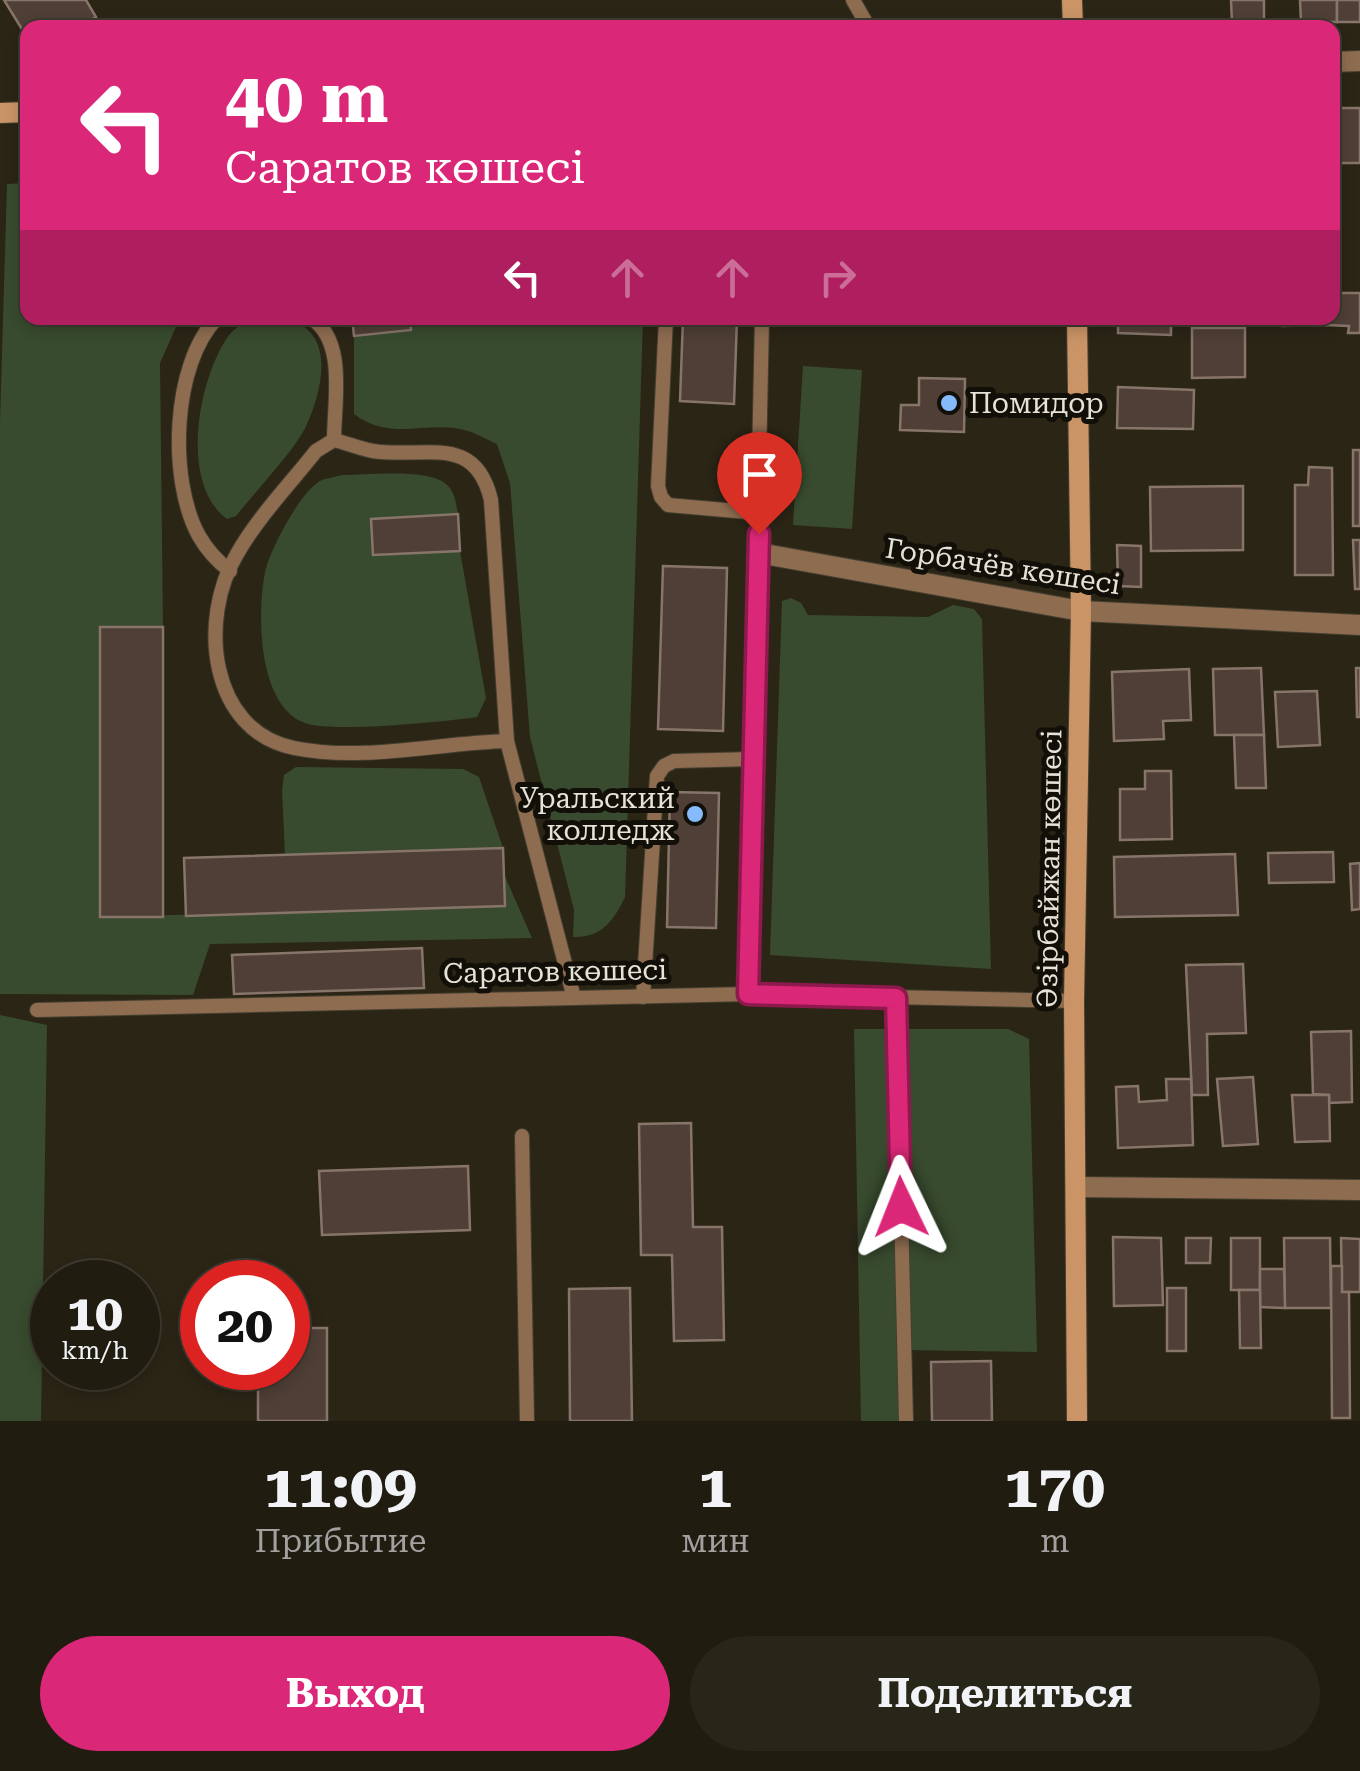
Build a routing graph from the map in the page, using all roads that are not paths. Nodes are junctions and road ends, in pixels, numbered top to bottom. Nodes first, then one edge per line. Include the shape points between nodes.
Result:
1 (212, 325) edge
2 (318, 325) edge
3 (666, 325) edge
4 (762, 325) edge
5 (1077, 325) edge
6 (334, 440) junction
7 (759, 513) junction
8 (758, 554) junction
9 (230, 571) junction
10 (1081, 611) junction
11 (1360, 625) edge
12 (508, 741) junction
13 (754, 759) junction
14 (748, 994) junction
15 (643, 997) junction
16 (574, 998) junction
17 (896, 998) junction
18 (1074, 1001) junction
19 (37, 1010) dead end
20 (522, 1136) dead end
21 (1076, 1186) junction
22 (1360, 1190) edge
23 (527, 1421) edge
24 (906, 1421) edge
25 (1077, 1421) edge

1 - 9 lane via 195,350 184,386 182,481 196,533
2 - 6 lane via 337,357
3 - 7 lane via 661,497 668,504
4 - 7 lane
5 - 10 main road, Әзірбайжан көшесі
6 - 9 lane via 316,451
6 - 12 lane via 371,451 468,458 486,478
7 - 8 lane
8 - 10 street, Горбачёв көшесі
8 - 13 lane
9 - 12 lane via 214,636 218,668 242,722 266,741 364,754
10 - 11 street, Горбачёв көшесі
10 - 18 main road, Әзірбайжан көшесі
12 - 16 lane
13 - 14 lane
13 - 15 lane via 674,761 657,776
14 - 15 lane, Саратов көшесі
14 - 17 lane, Саратов көшесі
15 - 16 lane, Саратов көшесі
16 - 19 lane, Саратов көшесі
17 - 18 lane, Саратов көшесі
17 - 24 lane
18 - 21 main road, Әзірбайжан көшесі
20 - 23 lane
21 - 22 street
21 - 25 main road, Әзірбайжан көшесі

